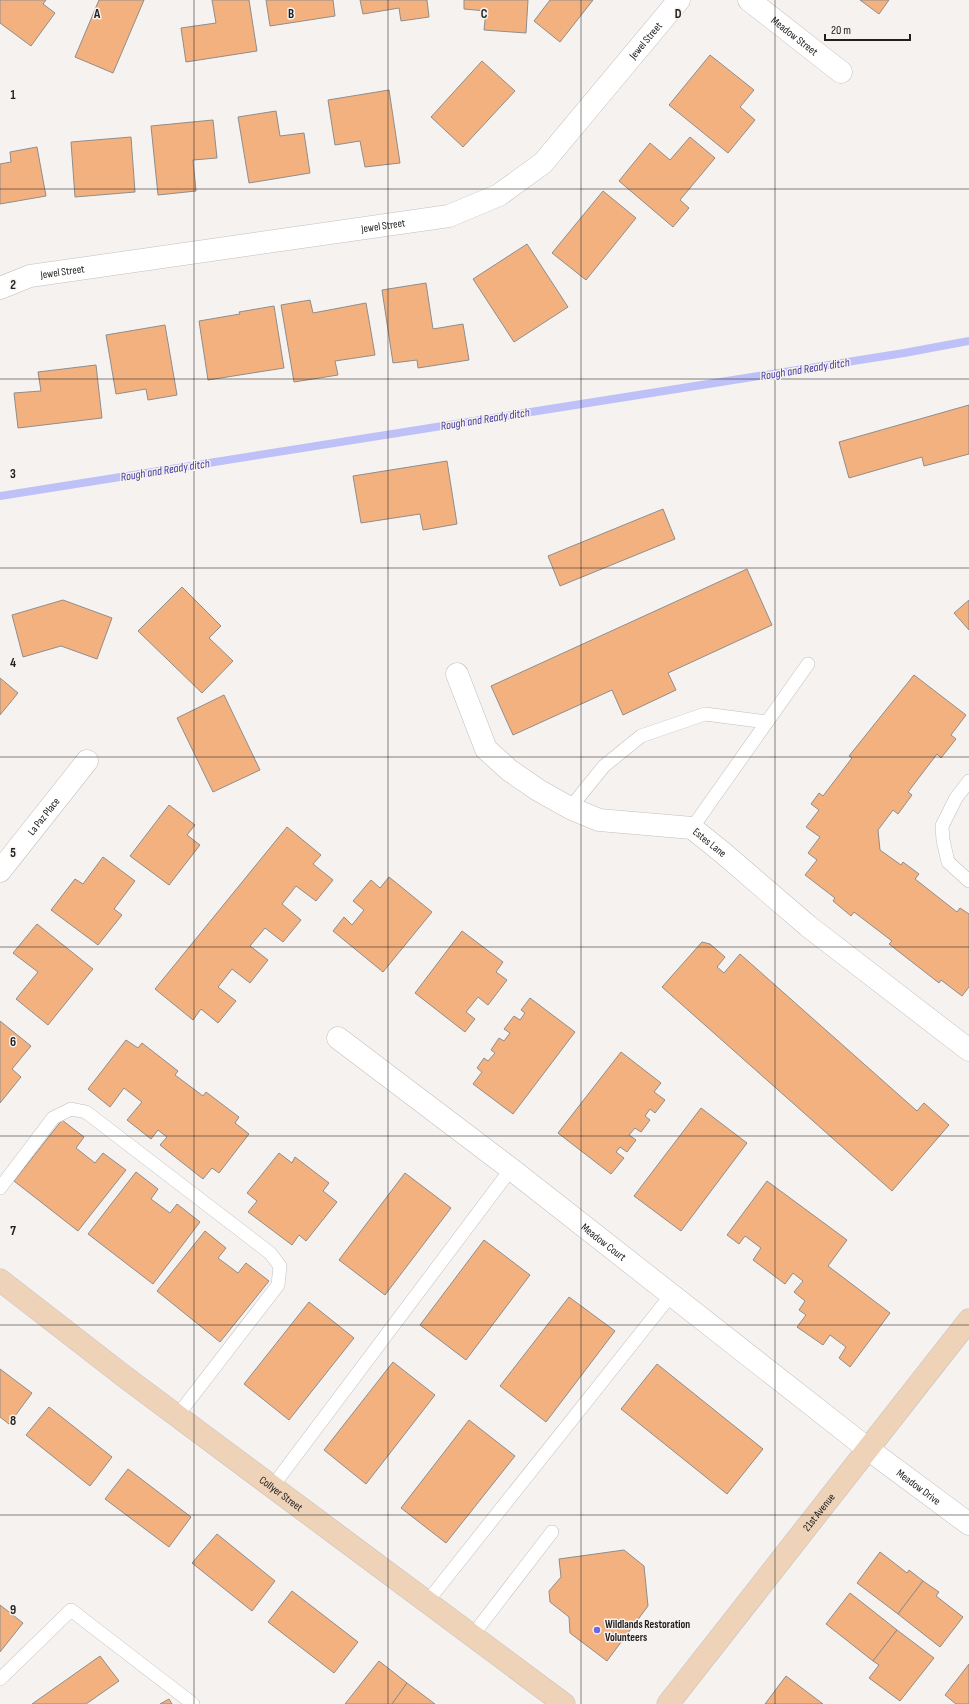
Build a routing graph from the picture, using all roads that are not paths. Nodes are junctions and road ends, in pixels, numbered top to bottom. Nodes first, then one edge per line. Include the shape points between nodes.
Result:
1 (679, 0) edge
2 (749, 0) edge
3 (841, 72) dead end
4 (0, 288) edge
5 (808, 664) dead end
6 (457, 674) dead end
7 (767, 722) junction
8 (87, 761) dead end
9 (969, 781) edge
10 (570, 808) junction
11 (692, 828) junction
12 (0, 871) edge
13 (969, 881) edge
14 (338, 1038) dead end
15 (969, 1050) edge
16 (511, 1170) junction
17 (0, 1188) edge
18 (0, 1280) edge
19 (671, 1294) junction
20 (969, 1320) edge
21 (177, 1416) junction
22 (868, 1449) junction
23 (272, 1487) junction
24 (969, 1524) edge
25 (552, 1532) dead end
26 (427, 1602) junction
27 (472, 1636) junction
28 (0, 1679) edge
29 (193, 1704) edge
30 (564, 1704) edge
31 (668, 1704) edge

1 - 4 street, Jewel Street via 543,163 499,195 478,204 449,216 30,276
2 - 3 street, Meadow Street
5 - 7 lane
6 - 10 street, Estes Lane via 486,749 508,770
7 - 10 lane via 706,714 641,736 604,766
7 - 11 lane
8 - 12 street, La Paz Place
9 - 13 lane via 956,798 942,826 948,862
10 - 11 street, Estes Lane via 599,820
11 - 15 street, Estes Lane via 808,926
14 - 16 street, Meadow Court
16 - 19 street, Meadow Court
16 - 23 lane
17 - 21 lane via 53,1118 72,1109 86,1112 270,1253 280,1266 278,1285
18 - 21 street, Collyer Street
19 - 22 street, Meadow Court
19 - 26 lane
20 - 22 street, 21st Avenue
21 - 23 street, Collyer Street
22 - 24 street, Meadow Drive
22 - 31 street, 21st Avenue
23 - 26 street, Collyer Street
25 - 27 lane
26 - 27 street, Collyer Street
27 - 30 street, Collyer Street
28 - 29 lane via 71,1610

